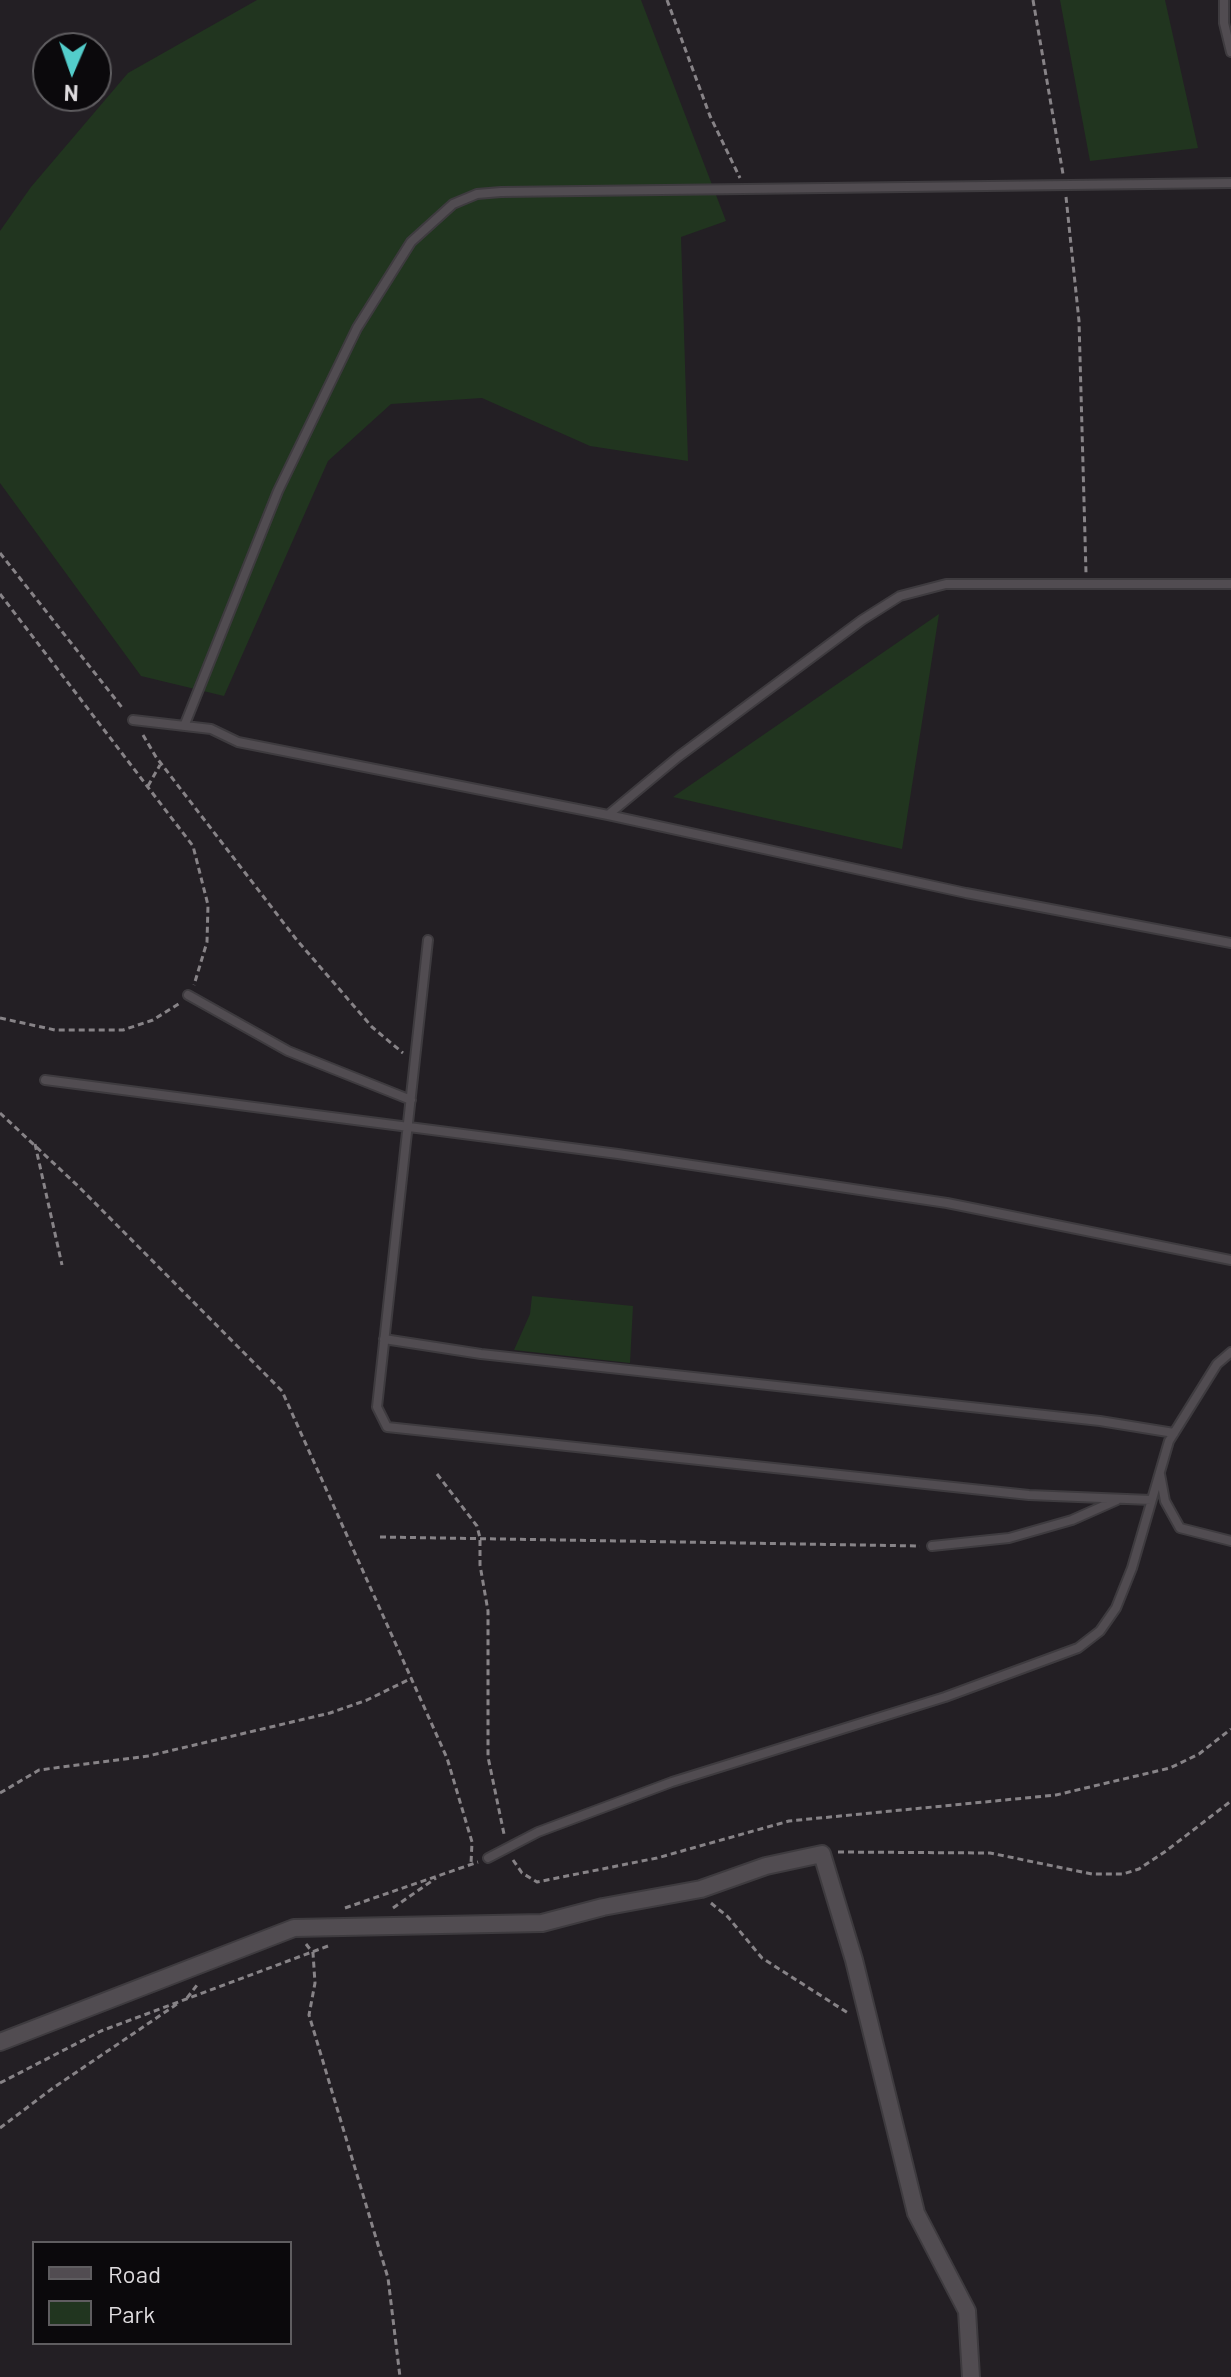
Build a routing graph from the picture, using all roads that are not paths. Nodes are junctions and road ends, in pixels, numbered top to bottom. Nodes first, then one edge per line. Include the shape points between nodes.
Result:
1 (1224, 0) edge
2 (1231, 52) edge
3 (1231, 183) edge
4 (1231, 584) edge
5 (133, 720) road end
6 (185, 724) junction
7 (608, 815) junction
8 (428, 940) dead end
9 (1231, 943) edge
10 (188, 995) road end
11 (45, 1080) dead end
12 (411, 1100) junction
13 (407, 1128) junction
14 (1231, 1260) edge
15 (384, 1339) junction
16 (1231, 1352) edge
17 (1174, 1433) junction
18 (1159, 1471) junction
19 (1120, 1499) junction
20 (1151, 1500) junction
21 (1231, 1541) edge
22 (932, 1546) road end
23 (488, 1858) road end
24 (0, 2042) edge
25 (971, 2377) edge

1 - 2 lane
3 - 6 lane via 477,194 436,217 388,274 316,407
4 - 7 lane via 946,584 900,596 678,757
5 - 6 lane
6 - 7 lane via 226,733 238,742
7 - 9 lane via 950,890
8 - 12 lane
10 - 12 lane via 288,1051
11 - 13 lane
12 - 13 lane
13 - 14 lane via 947,1203
13 - 15 lane
15 - 17 lane
15 - 19 lane via 377,1407 387,1427 403,1431 1029,1495
16 - 17 lane via 1217,1364
17 - 18 lane
18 - 20 lane
18 - 21 lane via 1165,1501 1180,1528
19 - 20 lane
19 - 22 lane via 1009,1538
20 - 23 lane via 1116,1608 1100,1631 1078,1648 945,1697 642,1792 538,1832
24 - 25 street via 294,1928 542,1923 701,1889 766,1866 822,1854 916,2213 967,2311

